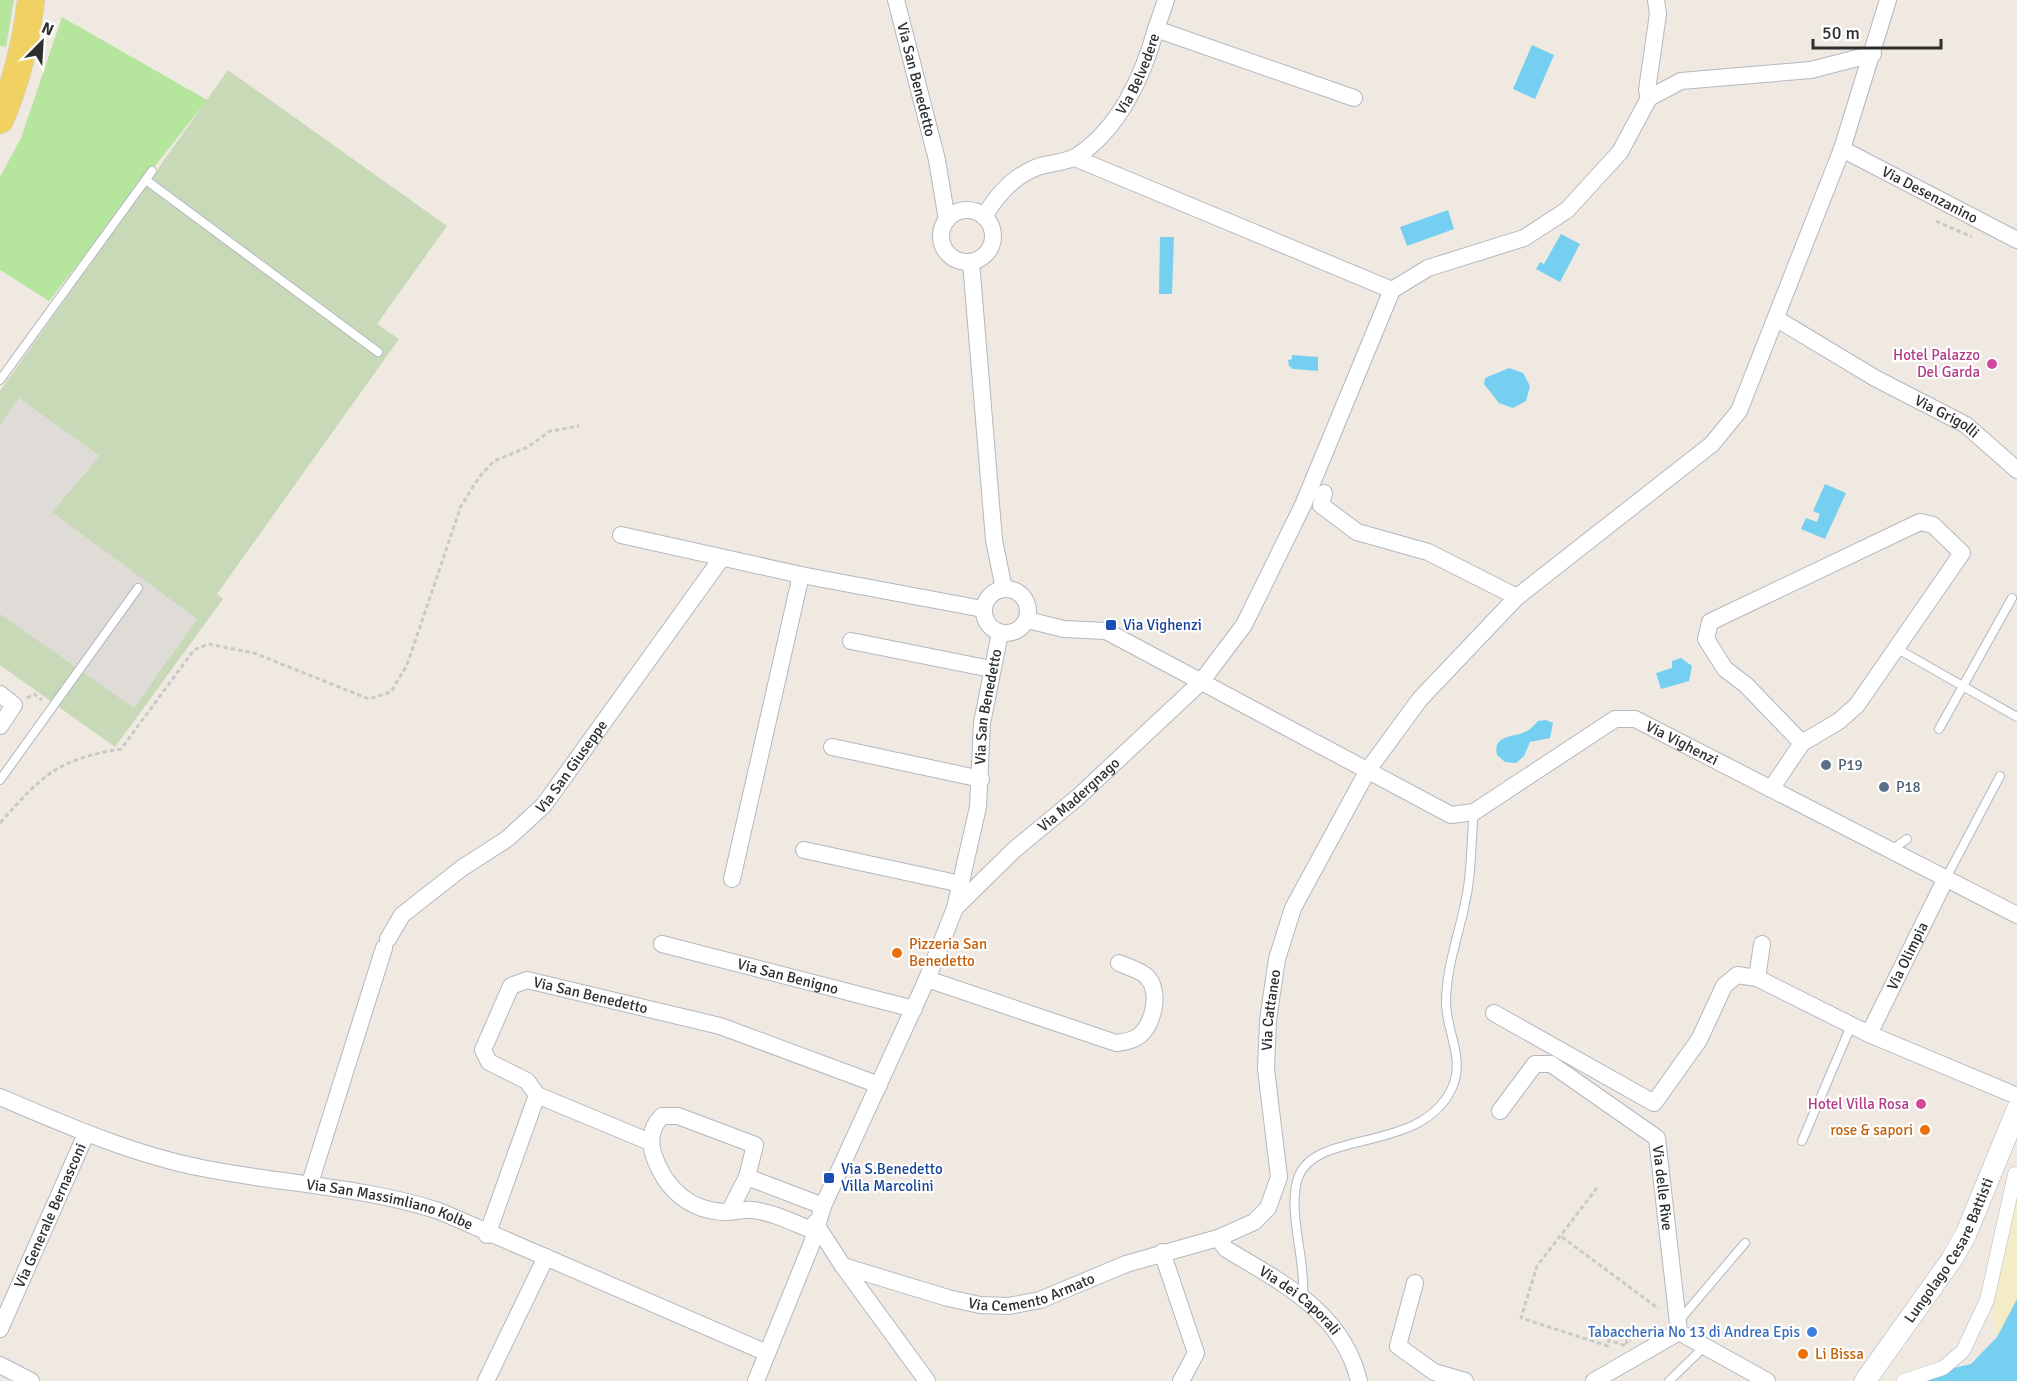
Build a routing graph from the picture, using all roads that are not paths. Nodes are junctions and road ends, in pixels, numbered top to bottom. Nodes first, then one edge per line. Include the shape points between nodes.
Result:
1 (31, 0) edge
2 (896, 0) edge
3 (1166, 0) edge
4 (1656, 0) edge
5 (1888, 0) edge
6 (1156, 29) junction
7 (1873, 54) junction
8 (1354, 98) dead end
9 (1649, 98) junction
10 (0, 120) edge
11 (1842, 149) junction
12 (1075, 158) junction
13 (937, 160) junction
14 (152, 171) dead end
15 (146, 180) junction
16 (965, 210) junction
17 (984, 217) junction
18 (947, 220) junction
19 (2017, 240) edge
20 (971, 262) junction
21 (1392, 290) junction
22 (1777, 319) junction
23 (378, 352) dead end
24 (0, 380) edge
25 (2017, 470) edge
26 (1324, 493) dead end
27 (621, 535) dead end
28 (721, 559) junction
29 (801, 575) junction
30 (138, 588) dead end
31 (1004, 589) junction
32 (1517, 597) junction
33 (2012, 598) dead end
34 (983, 609) junction
35 (1027, 620) junction
36 (1000, 633) junction
37 (851, 641) dead end
38 (1896, 648) junction
39 (991, 669) junction
40 (1201, 682) junction
41 (1964, 686) junction
42 (0, 694) edge
43 (2017, 717) edge
44 (0, 726) edge
45 (1939, 729) dead end
46 (1802, 744) junction
47 (832, 747) dead end
48 (1368, 770) junction
49 (2000, 776) dead end
50 (981, 779) junction
51 (0, 780) edge
52 (1771, 789) junction
53 (1474, 812) junction
54 (1907, 839) dead end
55 (804, 850) dead end
56 (1891, 850) junction
57 (1946, 878) junction
58 (732, 879) dead end
59 (961, 884) junction
60 (955, 908) junction
61 (2017, 915) edge
62 (662, 944) dead end
63 (1762, 944) dead end
64 (1119, 963) dead end
65 (1757, 978) junction
66 (927, 979) junction
67 (914, 1008) junction
68 (1494, 1013) dead end
69 (1851, 1026) junction
70 (1869, 1034) junction
71 (879, 1085) junction
72 (537, 1095) junction
73 (2017, 1096) edge
74 (0, 1097) edge
75 (2017, 1110) edge
76 (1500, 1111) dead end
77 (86, 1134) junction
78 (1802, 1140) dead end
79 (650, 1142) junction
80 (2015, 1174) dead end
81 (747, 1176) junction
82 (310, 1183) junction
83 (823, 1206) junction
84 (729, 1212) junction
85 (814, 1232) junction
86 (487, 1234) junction
87 (1218, 1238) junction
88 (1745, 1243) dead end
89 (1162, 1252) junction
90 (546, 1257) junction
91 (843, 1266) junction
92 (1414, 1283) dead end
93 (1303, 1296) junction
94 (1678, 1328) junction
95 (0, 1329) edge
96 (1705, 1345) junction
97 (767, 1353) junction
98 (0, 1365) edge
99 (31, 1381) edge
100 (486, 1381) edge
101 (756, 1381) edge
102 (927, 1381) edge
103 (1181, 1381) edge
104 (1359, 1381) edge
105 (1465, 1381) edge
106 (1594, 1381) edge
107 (1669, 1381) edge
108 (1767, 1381) edge
109 (1865, 1381) edge
110 (1904, 1381) edge

1 - 10 main road via 16,81
2 - 13 street, Via San Benedetto
3 - 6 street
4 - 9 street
5 - 7 street, Via Cattaneo
6 - 8 street, Via Belvedere
6 - 12 street, Via Belvedere via 1126,105 1094,143
7 - 9 street via 1810,70 1681,81
7 - 11 street, Via Cattaneo
9 - 21 street via 1620,152 1567,210 1524,238 1428,268
11 - 19 street, Via Desenzanino
11 - 22 street, Via Cattaneo
12 - 17 street, Via Belvedere via 1033,169 1011,184
12 - 21 street
13 - 16 street, Via San Benedetto
13 - 18 street, Via San Benedetto
14 - 15 lane
15 - 23 lane
15 - 24 lane
16 - 17 street
16 - 18 street
17 - 20 street via 993,239 986,254
18 - 20 street, Via San Benedetto via 941,231 948,254
20 - 31 street via 994,540
21 - 40 street, Via Madergnago via 1286,541 1244,625
22 - 25 street, Via Grigolli via 1875,378 1966,425
22 - 32 street, Via Cattaneo via 1739,411 1712,444
26 - 32 street via 1321,505 1357,532 1428,552
27 - 28 street
28 - 29 street
28 - 82 street, Via San Giuseppe via 544,805 507,839 402,915 386,944
29 - 34 street
29 - 58 street
30 - 51 lane
31 - 34 street via 988,597
31 - 35 street via 1013,590 1027,602
32 - 48 street, Via Cattaneo via 1420,699
33 - 41 lane
34 - 36 street, Via San Benedetto via 985,620
35 - 36 street, Via San Benedetto via 1019,630
35 - 40 street via 1064,629 1106,632
36 - 39 street, Via San Benedetto
37 - 39 street
38 - 41 lane
38 - 46 street via 1857,705
38 - 46 street via 1962,553 1933,525 1920,522 1710,622 1706,639 1725,669 1746,685
39 - 50 street, Via San Benedetto via 982,723
40 - 48 street
40 - 60 street, Via Madergnago
41 - 43 lane
41 - 45 lane
42 - 44 street via 14,705
46 - 52 street
47 - 50 street
48 - 53 street via 1451,815
48 - 87 street, Via Cattaneo via 1293,908 1276,959 1266,1069 1279,1177 1268,1208 1254,1222
49 - 57 lane
50 - 59 street, Via San Benedetto
52 - 53 street, Via Vighenzi via 1635,719 1615,719
52 - 56 street, Via Vighenzi
53 - 93 lane via 1467,893 1447,976 1446,1003 1458,1068 1452,1088 1438,1111 1406,1131 1331,1149 1312,1160 1299,1177 1295,1202
54 - 56 lane
55 - 59 street
56 - 57 street, Via Vighenzi
57 - 61 street, Via Vighenzi
57 - 70 street, Via Olimpia via 1913,956
59 - 60 street, Via San Benedetto
60 - 66 street, Via San Benedetto
62 - 67 street, Via San Benigno
63 - 65 street
64 - 66 street via 1145,975 1155,1006 1141,1035 1116,1043
65 - 68 street via 1737,975 1724,986 1699,1040 1654,1103
65 - 69 street
66 - 67 street, Via San Benedetto
67 - 71 street, Via San Benedetto
69 - 70 street
69 - 78 lane
70 - 73 street
71 - 72 street, Via San Benedetto via 720,1026 527,980 511,986 483,1050 489,1062 527,1081
71 - 83 street, Via San Benedetto
72 - 79 street
72 - 86 street
74 - 77 street, Via San Massimliano Kolbe
75 - 109 street, Lungolago Cesare Battisti via 1952,1259
76 - 94 street, Via delle Rive via 1535,1064 1551,1064 1657,1138
77 - 82 street, Via San Massimliano Kolbe via 200,1168
77 - 95 street, Via Generale Bernasconi
79 - 81 street via 652,1130 662,1116 678,1116 755,1145
79 - 84 street via 659,1173 672,1189 689,1203
80 - 110 street via 1987,1300 1963,1351 1943,1368
81 - 83 street
81 - 84 street
82 - 86 street, Via San Massimliano Kolbe via 403,1200 439,1211
83 - 85 street, Via San Benedetto
84 - 85 street via 767,1212
85 - 91 street
85 - 97 street, Via San Benedetto
86 - 90 street, Via San Massimliano Kolbe
87 - 89 street, Via Cemento Armato
87 - 93 street, Via dei Caporali via 1226,1249
88 - 94 lane
89 - 91 street, Via Cemento Armato via 1040,1300 1009,1306 948,1298
89 - 103 street via 1196,1353
90 - 97 street, Via San Massimliano Kolbe
90 - 100 street
91 - 102 street
92 - 105 street via 1398,1346 1434,1372
93 - 104 street, Via dei Caporali via 1331,1324 1355,1365
94 - 96 street
94 - 106 street
96 - 107 lane
96 - 108 street
97 - 101 street, Via San Benedetto
98 - 99 street

